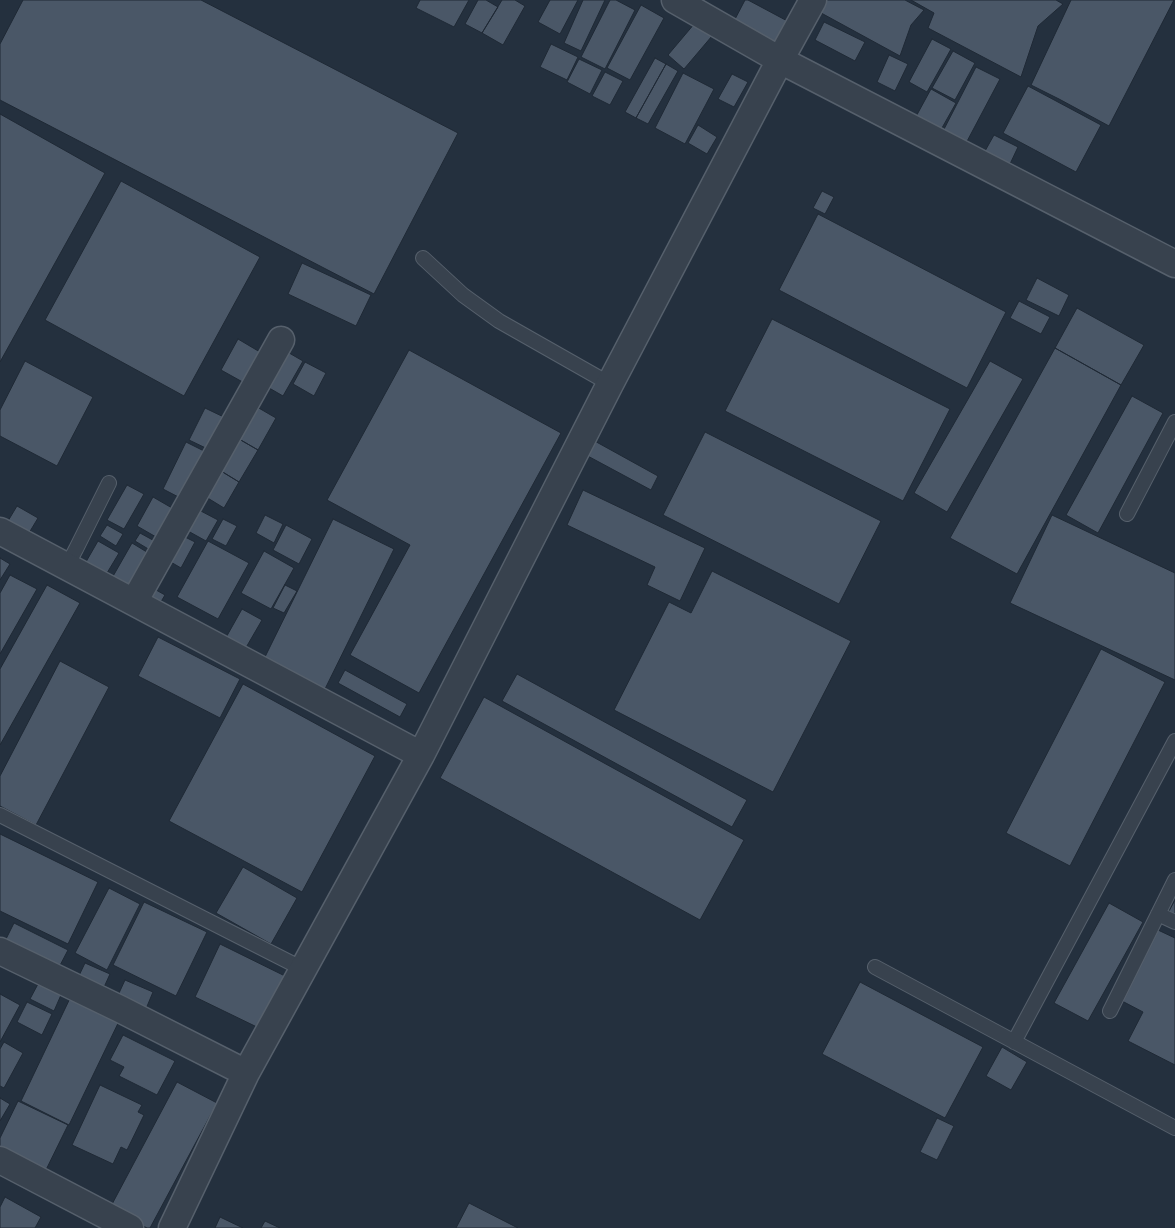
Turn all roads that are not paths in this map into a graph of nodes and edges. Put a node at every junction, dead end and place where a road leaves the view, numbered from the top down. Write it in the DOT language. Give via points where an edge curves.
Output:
graph roads {
  1 [pos="675,0"];
  2 [pos="813,0"];
  3 [pos="780,60"];
  4 [pos="423,258"];
  5 [pos="1175,264"];
  6 [pos="281,340"];
  7 [pos="610,384"];
  8 [pos="1175,422"];
  9 [pos="109,483"];
  10 [pos="1128,514"];
  11 [pos="0,531"];
  12 [pos="66,566"];
  13 [pos="134,602"];
  14 [pos="1175,741"];
  15 [pos="421,755"];
  16 [pos="0,815"];
  17 [pos="1175,880"];
  18 [pos="1158,914"];
  19 [pos="1175,922"];
  20 [pos="0,951"];
  21 [pos="875,967"];
  22 [pos="303,969"];
  23 [pos="1110,1010"];
  24 [pos="1014,1042"];
  25 [pos="246,1073"];
  26 [pos="1175,1128"];
  27 [pos="0,1160"];
  28 [pos="130,1228"];
  29 [pos="172,1228"];
  1 -- 3 [label="street"];
  2 -- 3 [label="street"];
  3 -- 5 [label="street"];
  3 -- 7 [label="street"];
  4 -- 7 [label="lane" via="499,321"];
  6 -- 13 [label="street"];
  7 -- 15 [label="street"];
  8 -- 10 [label="lane"];
  9 -- 12 [label="lane"];
  11 -- 12 [label="street"];
  12 -- 13 [label="street"];
  13 -- 15 [label="street"];
  14 -- 24 [label="lane"];
  15 -- 22 [label="street"];
  16 -- 22 [label="lane"];
  17 -- 18 [label="lane"];
  18 -- 19 [label="lane"];
  18 -- 23 [label="lane"];
  20 -- 25 [label="street"];
  21 -- 24 [label="lane"];
  22 -- 25 [label="street"];
  24 -- 26 [label="lane"];
  25 -- 29 [label="street"];
  27 -- 28 [label="street"];
}
